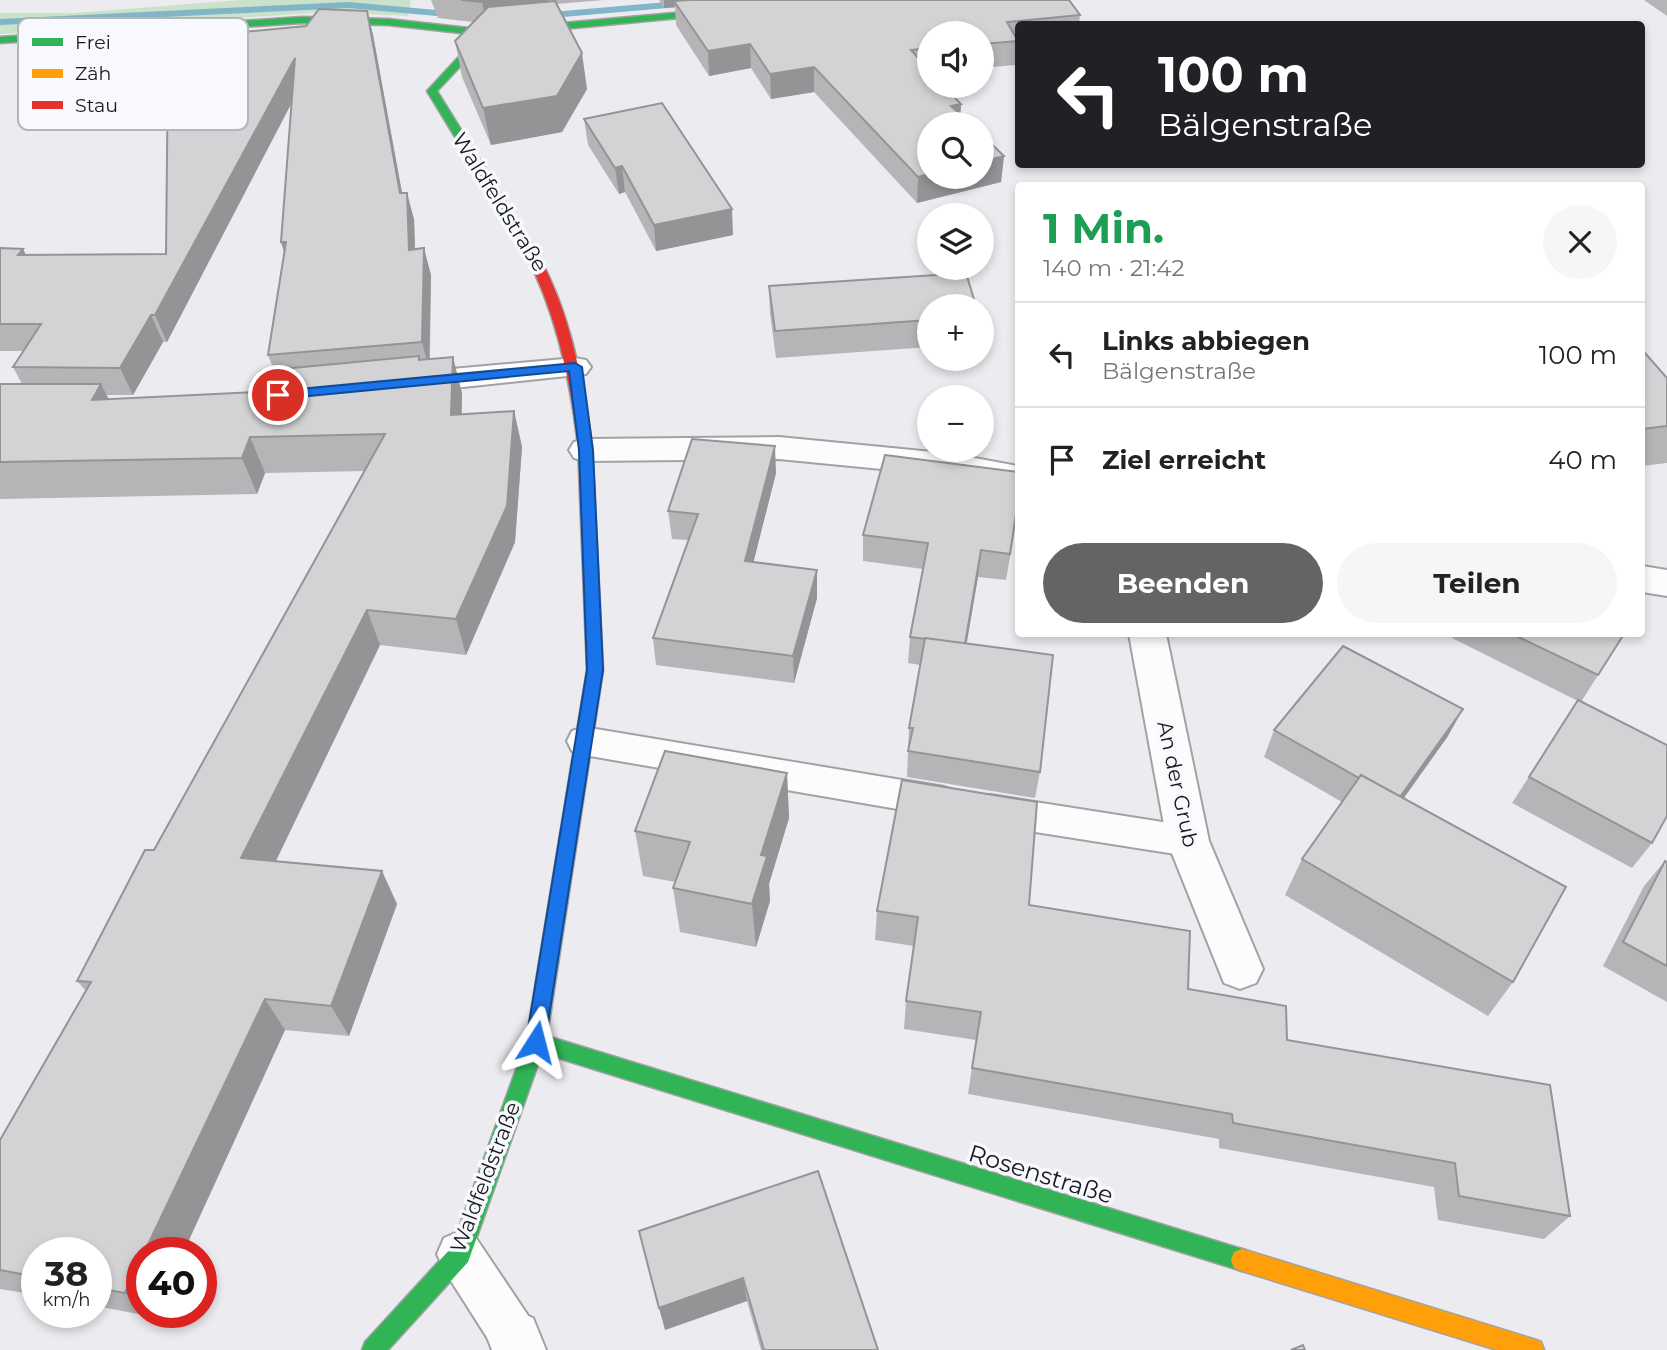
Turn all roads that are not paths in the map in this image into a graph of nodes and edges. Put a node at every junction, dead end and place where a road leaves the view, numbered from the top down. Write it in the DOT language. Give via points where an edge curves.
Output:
graph roads {
  1 [pos="747,9"];
  2 [pos="248,24"];
  3 [pos="486,33"];
  4 [pos="18,39"];
  5 [pos="0,40"];
  6 [pos="575,367"];
  7 [pos="372,386"];
  8 [pos="586,450"];
  9 [pos="1015,476"];
  10 [pos="1148,637"];
  11 [pos="584,741"];
  12 [pos="1188,841"];
  13 [pos="1240,969"];
  14 [pos="536,1042"];
  15 [pos="460,1254"];
  16 [pos="517,1344"];
  17 [pos="373,1350"];
  18 [pos="1533,1350"];
  1 -- 3 [label="street"];
  2 -- 3 [label="street" via="388,22"];
  3 -- 6 [label="street, Waldfeldstraße" via="432,91 547,278"];
  4 -- 5 [label="street"];
  6 -- 7 [label="street"];
  6 -- 8 [label="street, Waldfeldstraße"];
  8 -- 9 [label="street" via="779,448 953,465"];
  8 -- 11 [label="street, Waldfeldstraße" via="595,670"];
  10 -- 12 [label="street, An der Grub"];
  11 -- 12 [label="lane"];
  11 -- 14 [label="street, Waldfeldstraße"];
  12 -- 13 [label="street, An der Grub"];
  14 -- 15 [label="street, Waldfeldstraße"];
  14 -- 18 [label="street, Rosenstraße"];
  15 -- 16 [label="lane"];
  15 -- 17 [label="street, Waldfeldstraße"];
}
